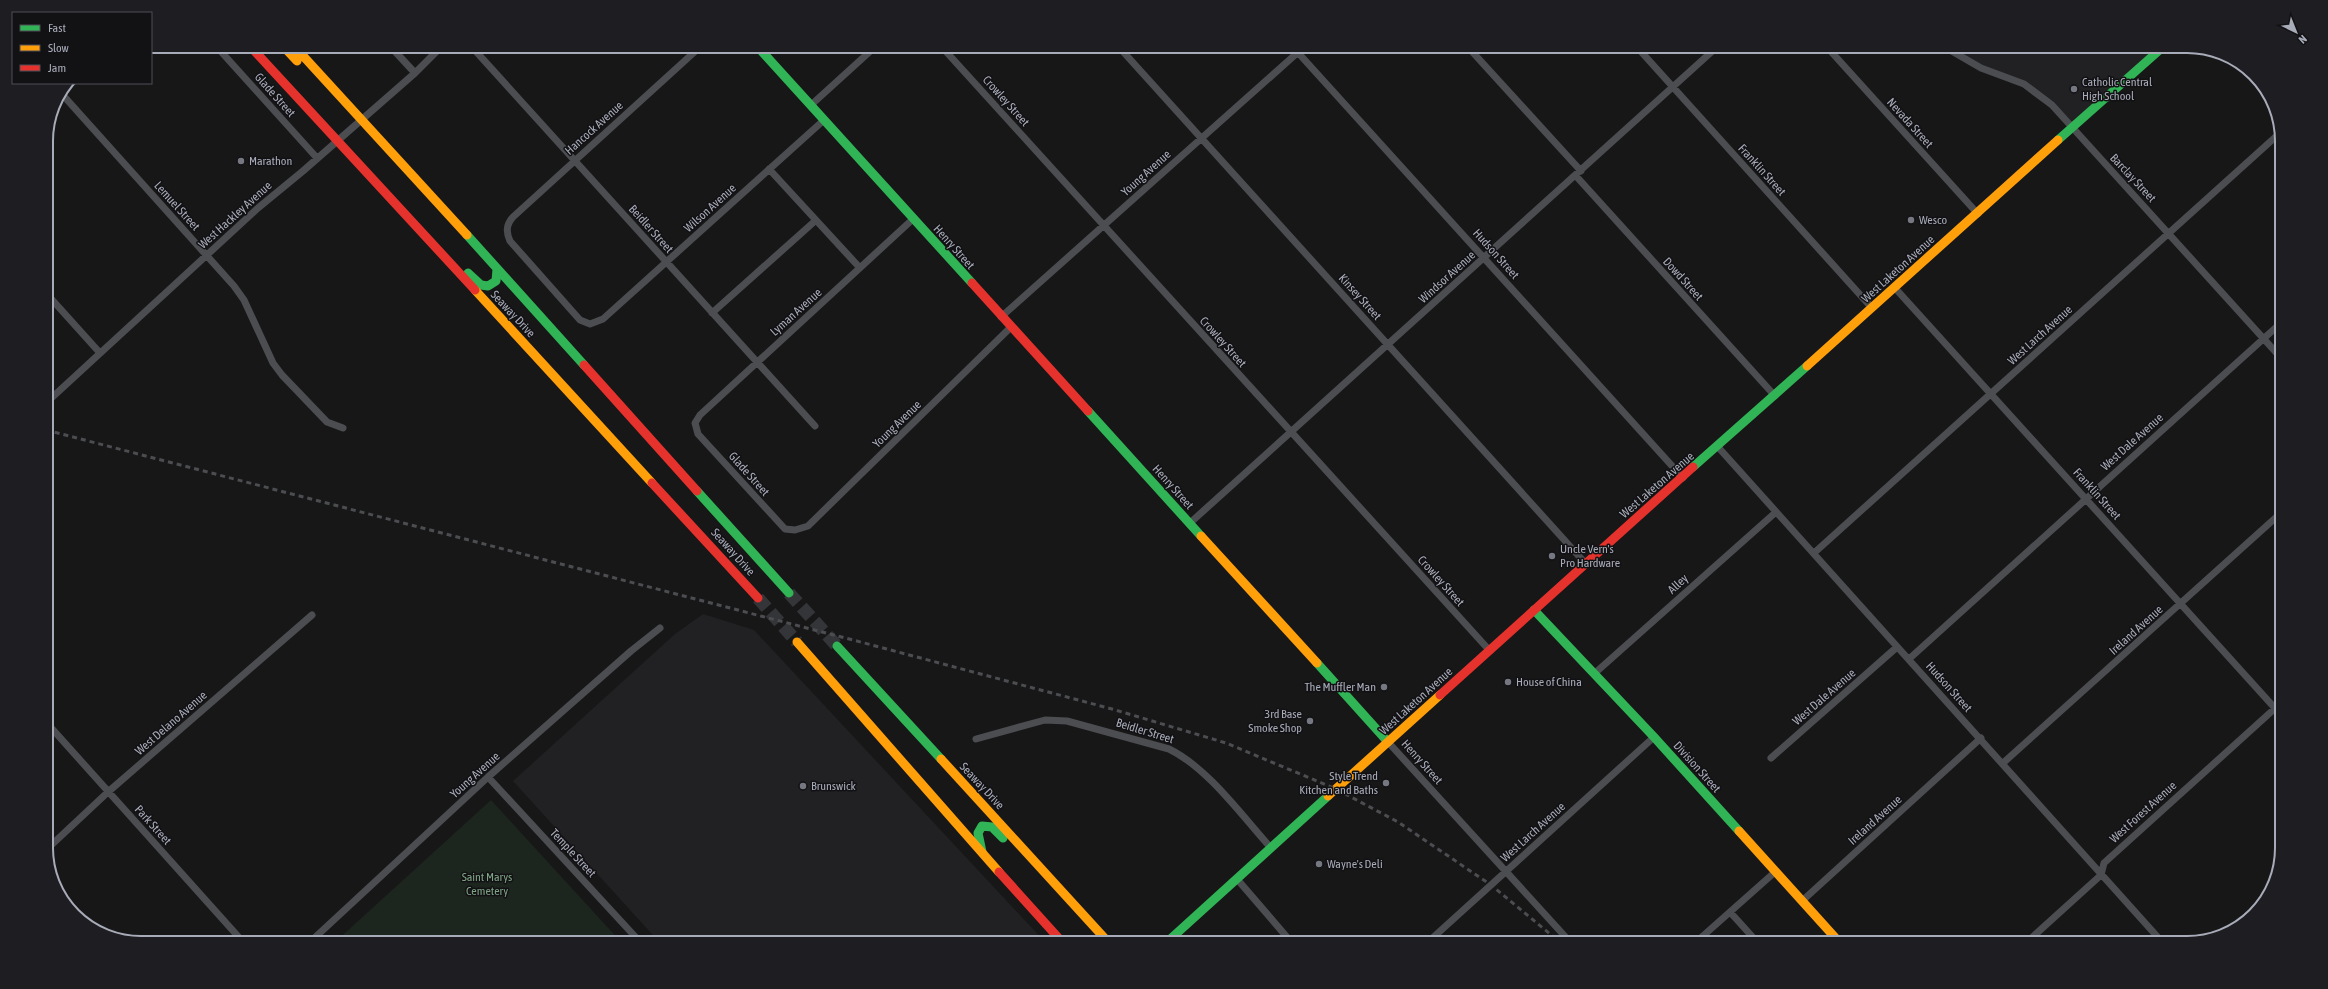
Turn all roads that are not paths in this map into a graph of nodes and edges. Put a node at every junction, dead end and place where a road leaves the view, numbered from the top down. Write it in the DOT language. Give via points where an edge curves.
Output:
graph roads {
  1 [pos="222,53"];
  2 [pos="256,53"];
  3 [pos="290,53"];
  4 [pos="300,53"];
  5 [pos="396,53"];
  6 [pos="435,53"];
  7 [pos="476,53"];
  8 [pos="694,53"];
  9 [pos="763,53"];
  10 [pos="868,53"];
  11 [pos="947,53"];
  12 [pos="1124,53"];
  13 [pos="1298,53"];
  14 [pos="1473,53"];
  15 [pos="1642,53"];
  16 [pos="1710,53"];
  17 [pos="1832,53"];
  18 [pos="1955,53"];
  19 [pos="2156,53"];
  20 [pos="415,74"];
  21 [pos="1672,87"];
  22 [pos="65,97"];
  23 [pos="346,102"];
  24 [pos="811,105"];
  25 [pos="363,119"];
  26 [pos="824,120"];
  27 [pos="2072,128"];
  28 [pos="2275,137"];
  29 [pos="1201,139"];
  30 [pos="337,140"];
  31 [pos="351,156"];
  32 [pos="317,158"];
  33 [pos="575,160"];
  34 [pos="769,169"];
  35 [pos="1578,174"];
  36 [pos="1978,214"];
  37 [pos="913,220"];
  38 [pos="815,221"];
  39 [pos="1103,226"];
  40 [pos="2169,233"];
  41 [pos="206,256"];
  42 [pos="1485,259"];
  43 [pos="666,262"];
  44 [pos="860,268"];
  45 [pos="497,269"];
  46 [pos="1895,288"];
  47 [pos="53,300"];
  48 [pos="1872,308"];
  49 [pos="712,313"];
  50 [pos="1001,317"];
  51 [pos="590,324"];
  52 [pos="1011,328"];
  53 [pos="2275,329"];
  54 [pos="2264,339"];
  55 [pos="1388,345"];
  56 [pos="2275,351"];
  57 [pos="100,353"];
  58 [pos="757,362"];
  59 [pos="1991,394"];
  60 [pos="1775,396"];
  61 [pos="53,397"];
  62 [pos="695,423"];
  63 [pos="815,426"];
  64 [pos="343,428"];
  65 [pos="1291,433"];
  66 [pos="1718,447"];
  67 [pos="1683,478"];
  68 [pos="2086,498"];
  69 [pos="1776,512"];
  70 [pos="2275,519"];
  71 [pos="1190,523"];
  72 [pos="795,530"];
  73 [pos="1814,553"];
  74 [pos="1586,564"];
  75 [pos="789,593"];
  76 [pos="758,598"];
  77 [pos="2182,605"];
  78 [pos="1534,610"];
  79 [pos="312,615"];
  80 [pos="660,628"];
  81 [pos="797,642"];
  82 [pos="837,646"];
  83 [pos="1897,647"];
  84 [pos="1490,651"];
  85 [pos="1909,659"];
  86 [pos="1595,673"];
  87 [pos="2275,708"];
  88 [pos="53,730"];
  89 [pos="1654,737"];
  90 [pos="1981,738"];
  91 [pos="976,739"];
  92 [pos="1388,742"];
  93 [pos="1772,758"];
  94 [pos="2003,763"];
  95 [pos="488,778"];
  96 [pos="108,792"];
  97 [pos="53,843"];
  98 [pos="1271,848"];
  99 [pos="984,857"];
  100 [pos="1506,872"];
  101 [pos="1775,872"];
  102 [pos="2101,875"];
  103 [pos="1237,879"];
  104 [pos="1802,901"];
  105 [pos="1730,912"];
  106 [pos="238,936"];
  107 [pos="317,936"];
  108 [pos="635,936"];
  109 [pos="1057,936"];
  110 [pos="1093,936"];
  111 [pos="1103,936"];
  112 [pos="1174,936"];
  113 [pos="1286,936"];
  114 [pos="1435,936"];
  115 [pos="1565,936"];
  116 [pos="1703,936"];
  117 [pos="1752,936"];
  118 [pos="1831,936"];
  119 [pos="2034,936"];
  120 [pos="2157,936"];
  1 -- 32 [label="street, Glade Street"];
  2 -- 30 [label="main road, Seaway Drive"];
  3 -- 23 [label="main road" via="322,88"];
  4 -- 23 [label="main road, Seaway Drive"];
  5 -- 20 [label="street"];
  6 -- 20 [label="street, West Hackley Avenue"];
  7 -- 33 [label="street, Beidler Street"];
  8 -- 33 [label="street, Hancock Avenue"];
  9 -- 24 [label="main road, Henry Street"];
  10 -- 24 [label="street"];
  11 -- 39 [label="street, Crowley Street"];
  12 -- 29 [label="street, Kinsey Street"];
  13 -- 29 [label="street, Young Avenue"];
  13 -- 42 [label="street, Hudson Street"];
  14 -- 35 [label="street, Dowd Street"];
  15 -- 21 [label="street, Franklin Street"];
  16 -- 21 [label="street, Windsor Avenue"];
  17 -- 36 [label="street, Nevada Street"];
  18 -- 27 [label="street, Barclay Street" via="1981,68 2024,84 2052,105"];
  19 -- 27 [label="main road, West Laketon Avenue"];
  20 -- 25 [label="street, West Hackley Avenue"];
  21 -- 35 [label="street, Windsor Avenue"];
  21 -- 48 [label="street, Franklin Street"];
  22 -- 41 [label="street, Lemuel Street"];
  23 -- 25 [label="main road, Seaway Drive"];
  24 -- 26 [label="main road, Henry Street"];
  25 -- 30 [label="street, West Hackley Avenue"];
  25 -- 45 [label="main road, Seaway Drive"];
  26 -- 34 [label="street, Wilson Avenue"];
  26 -- 37 [label="main road, Henry Street"];
  27 -- 36 [label="main road, West Laketon Avenue"];
  27 -- 40 [label="street, Barclay Street"];
  28 -- 40 [label="street, West Larch Avenue"];
  29 -- 39 [label="street, Young Avenue"];
  29 -- 55 [label="street, Kinsey Street"];
  30 -- 31 [label="main road, Seaway Drive"];
  30 -- 32 [label="street, West Hackley Avenue"];
  31 -- 45 [label="main road" via="365,162 475,281 481,285 491,285 496,281"];
  31 -- 76 [label="main road, Seaway Drive"];
  32 -- 41 [label="street, West Hackley Avenue"];
  33 -- 43 [label="street, Beidler Street"];
  33 -- 51 [label="street, Hancock Avenue" via="513,217 507,230 515,247 580,320"];
  34 -- 38 [label="street"];
  34 -- 43 [label="street, Wilson Avenue"];
  35 -- 42 [label="street, Windsor Avenue"];
  35 -- 60 [label="street, Dowd Street"];
  36 -- 46 [label="main road, West Laketon Avenue"];
  37 -- 44 [label="street, Lyman Avenue"];
  37 -- 50 [label="main road, Henry Street"];
  38 -- 44 [label="street"];
  38 -- 49 [label="street"];
  39 -- 50 [label="street, Young Avenue"];
  39 -- 65 [label="street, Crowley Street"];
  40 -- 54 [label="street, Barclay Street"];
  40 -- 59 [label="street, West Larch Avenue"];
  41 -- 57 [label="street, West Hackley Avenue"];
  41 -- 64 [label="street, Lemuel Street" via="244,300 273,363 282,375 327,422"];
  42 -- 55 [label="street, Windsor Avenue"];
  42 -- 67 [label="street, Hudson Street"];
  43 -- 49 [label="street, Beidler Street"];
  43 -- 51 [label="street, Wilson Avenue" via="603,319"];
  44 -- 58 [label="street, Lyman Avenue"];
  45 -- 75 [label="main road, Seaway Drive"];
  46 -- 48 [label="main road, West Laketon Avenue"];
  46 -- 59 [label="street, Franklin Street"];
  47 -- 57 [label="street"];
  48 -- 60 [label="main road, West Laketon Avenue"];
  49 -- 58 [label="street, Beidler Street"];
  50 -- 52 [label="main road, Henry Street"];
  52 -- 71 [label="main road, Henry Street"];
  52 -- 72 [label="street, Young Avenue" via="808,526"];
  53 -- 54 [label="street, West Dale Avenue"];
  54 -- 56 [label="street, Barclay Street"];
  54 -- 68 [label="street, West Dale Avenue"];
  55 -- 65 [label="street, Windsor Avenue"];
  55 -- 74 [label="street, Kinsey Street"];
  57 -- 61 [label="street, West Hackley Avenue"];
  58 -- 62 [label="street, Lyman Avenue" via="700,415"];
  58 -- 63 [label="street, Beidler Street"];
  59 -- 68 [label="street, Franklin Street"];
  59 -- 73 [label="street, West Larch Avenue"];
  60 -- 66 [label="main road, West Laketon Avenue"];
  62 -- 72 [label="street, Glade Street" via="698,434 784,529"];
  65 -- 71 [label="street, Windsor Avenue"];
  65 -- 84 [label="street, Crowley Street"];
  66 -- 67 [label="main road, West Laketon Avenue"];
  66 -- 69 [label="street, Hudson Street"];
  67 -- 74 [label="main road, West Laketon Avenue"];
  68 -- 77 [label="street, Franklin Street"];
  68 -- 85 [label="street, West Dale Avenue"];
  69 -- 73 [label="street, Hudson Street"];
  69 -- 86 [label="street, Alley"];
  70 -- 77 [label="street, Ireland Avenue"];
  71 -- 92 [label="main road, Henry Street"];
  73 -- 83 [label="street, Hudson Street"];
  74 -- 78 [label="main road, West Laketon Avenue"];
  77 -- 87 [label="street, Franklin Street"];
  77 -- 94 [label="street, Ireland Avenue"];
  78 -- 84 [label="main road, West Laketon Avenue"];
  78 -- 86 [label="main road, Division Street"];
  79 -- 96 [label="street, West Delano Avenue"];
  80 -- 95 [label="street, Young Avenue"];
  81 -- 99 [label="main road" via="916,775"];
  82 -- 111 [label="main road, Seaway Drive"];
  83 -- 85 [label="street, Hudson Street"];
  83 -- 93 [label="street, West Dale Avenue"];
  84 -- 92 [label="main road, West Laketon Avenue"];
  85 -- 90 [label="street, Hudson Street"];
  86 -- 89 [label="main road, Division Street"];
  87 -- 102 [label="street, West Forest Avenue" via="2104,863"];
  88 -- 96 [label="street, Park Street"];
  89 -- 100 [label="street, West Larch Avenue"];
  89 -- 101 [label="main road, Division Street"];
  90 -- 94 [label="street, Hudson Street"];
  90 -- 104 [label="street, Ireland Avenue"];
  91 -- 98 [label="street, Beidler Street" via="1045,720 1060,721 1169,749 1180,754 1204,774"];
  92 -- 98 [label="main road, West Laketon Avenue"];
  92 -- 100 [label="street, Henry Street"];
  94 -- 102 [label="street, Hudson Street"];
  95 -- 107 [label="street, Young Avenue"];
  95 -- 108 [label="street, Temple Street"];
  96 -- 97 [label="street, West Delano Avenue"];
  96 -- 106 [label="street, Park Street"];
  98 -- 103 [label="main road, West Laketon Avenue"];
  99 -- 109 [label="main road"];
  99 -- 110 [label="main road" via="979,846 978,833 982,826 986,825 1008,844"];
  100 -- 114 [label="street, West Larch Avenue"];
  100 -- 115 [label="street, Henry Street"];
  101 -- 104 [label="main road, Division Street"];
  101 -- 105 [label="street"];
  102 -- 119 [label="street, West Forest Avenue"];
  102 -- 120 [label="street, Hudson Street"];
  103 -- 112 [label="main road, West Laketon Avenue"];
  103 -- 113 [label="street"];
  104 -- 118 [label="main road, Division Street"];
  105 -- 116 [label="street"];
  105 -- 117 [label="street"];
}
